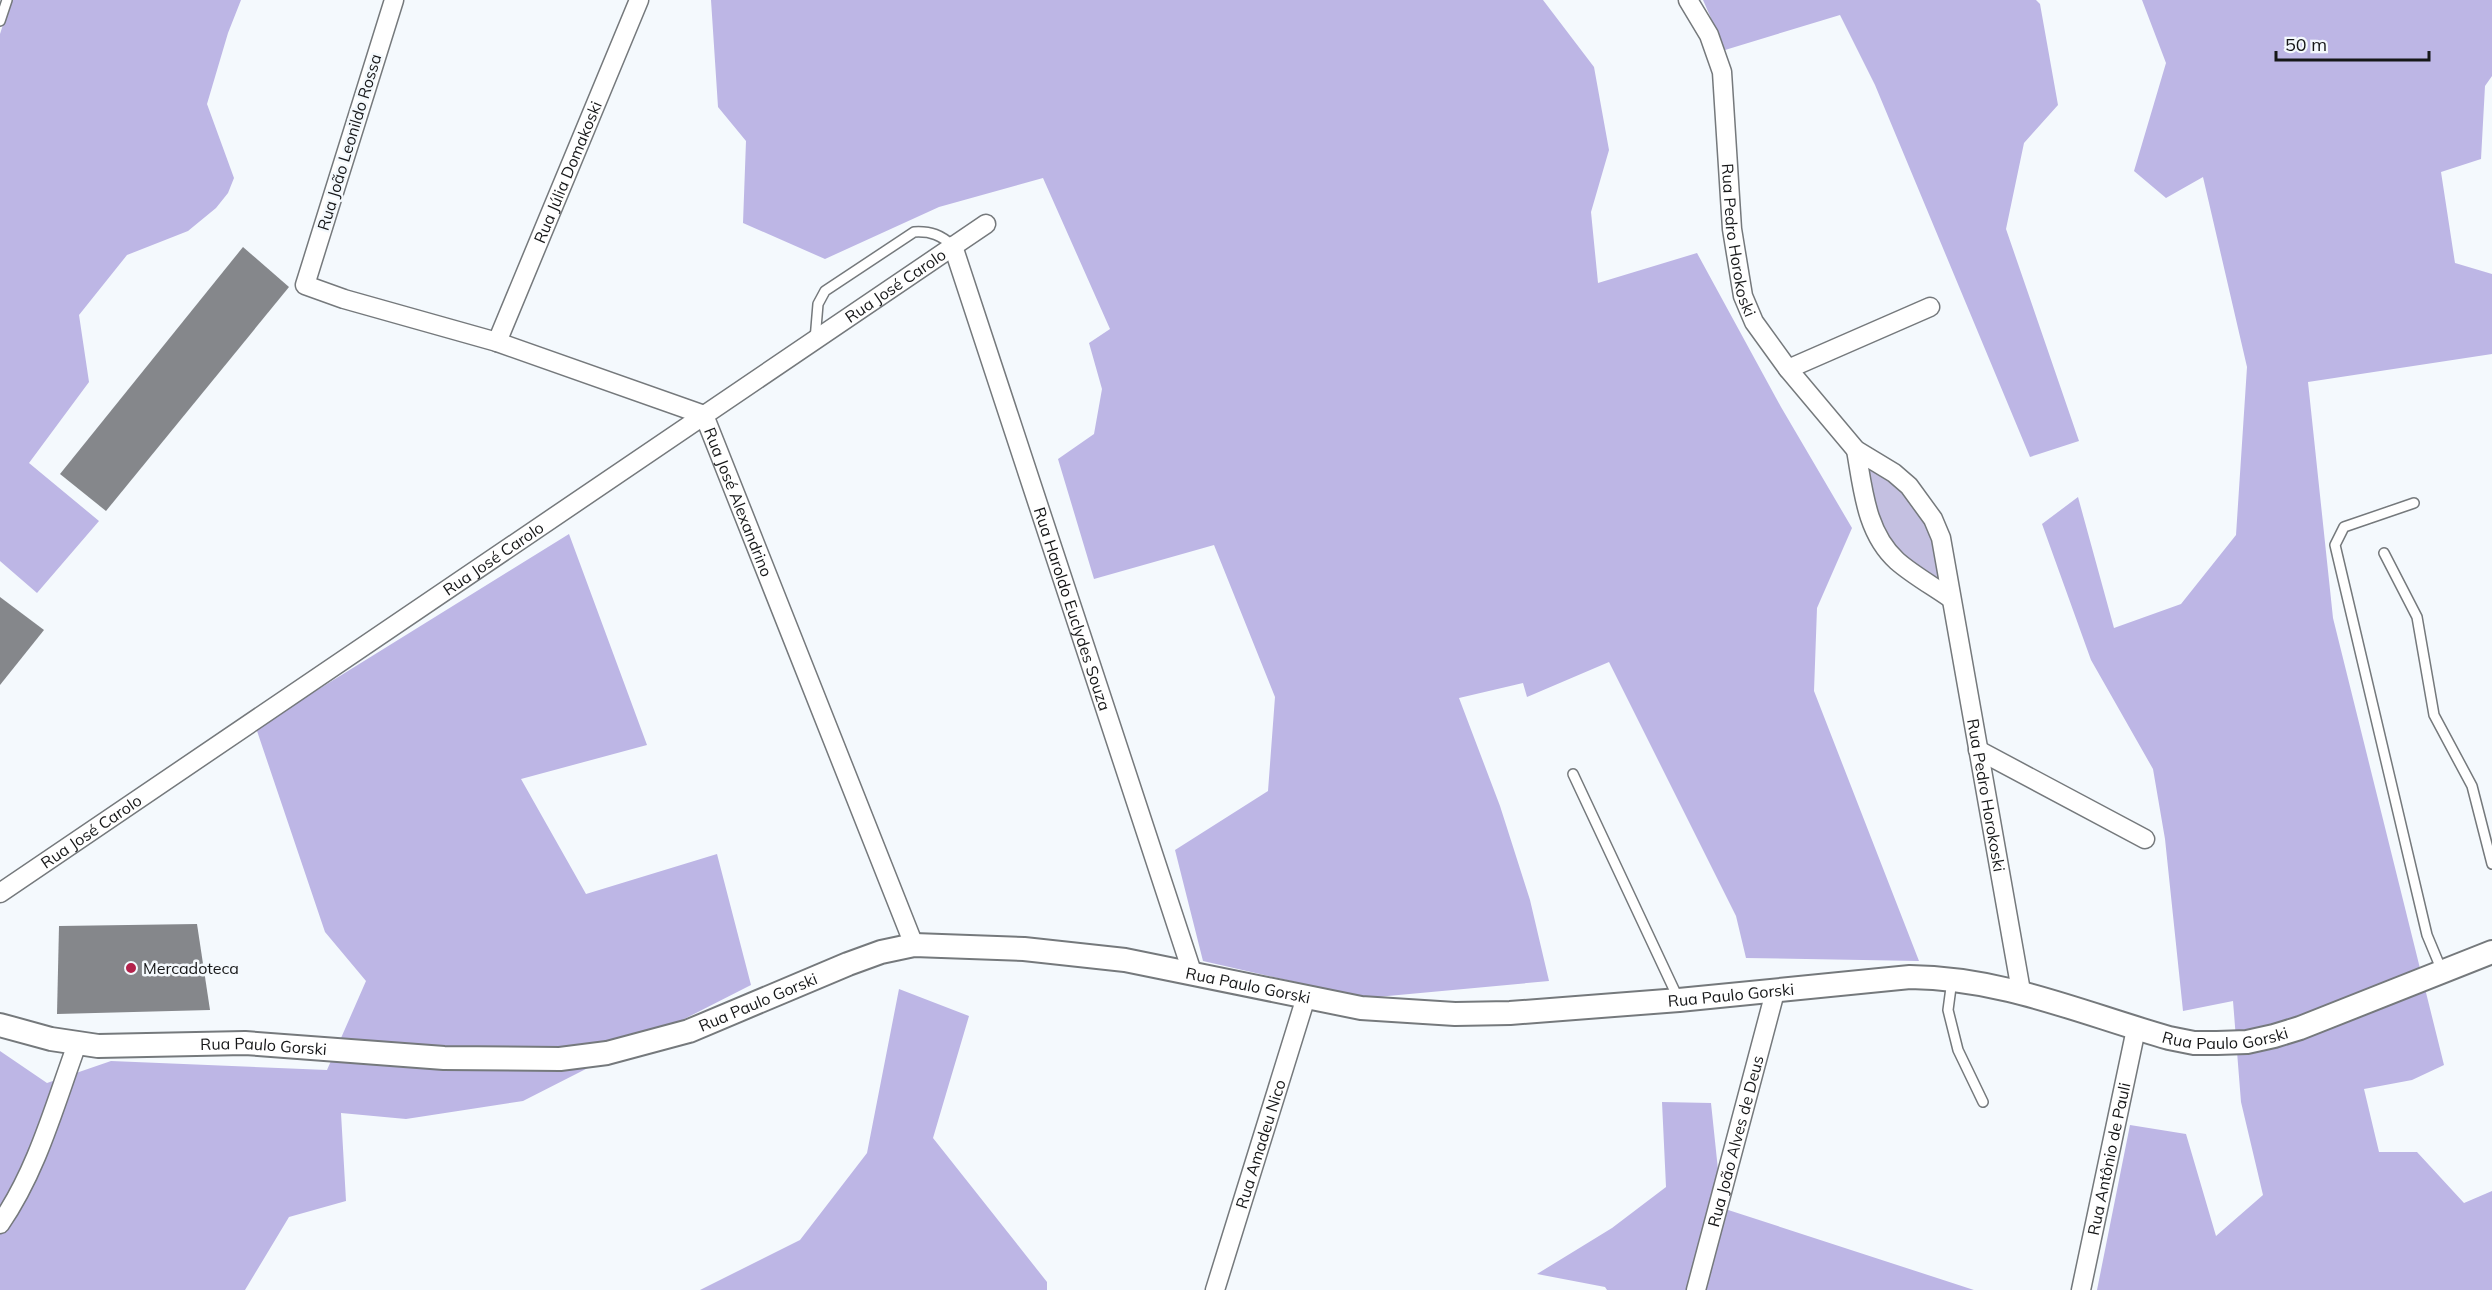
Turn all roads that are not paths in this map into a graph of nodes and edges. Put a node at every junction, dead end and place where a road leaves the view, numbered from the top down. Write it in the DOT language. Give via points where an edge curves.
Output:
graph roads {
  1 [pos="7,0"];
  2 [pos="394,0"];
  3 [pos="639,0"];
  4 [pos="1688,0"];
  5 [pos="0,21"];
  6 [pos="986,224"];
  7 [pos="953,246"];
  8 [pos="305,285"];
  9 [pos="1930,306"];
  10 [pos="815,340"];
  11 [pos="497,342"];
  12 [pos="1788,369"];
  13 [pos="704,415"];
  14 [pos="1856,450"];
  15 [pos="2414,503"];
  16 [pos="2384,553"];
  17 [pos="1950,598"];
  18 [pos="1978,750"];
  19 [pos="1573,774"];
  20 [pos="2145,839"];
  21 [pos="2492,864"];
  22 [pos="0,892"];
  23 [pos="914,945"];
  24 [pos="2492,952"];
  25 [pos="2442,971"];
  26 [pos="1192,972"];
  27 [pos="1952,979"];
  28 [pos="2021,991"];
  29 [pos="1775,992"];
  30 [pos="1306,997"];
  31 [pos="1679,1000"];
  32 [pos="0,1025"];
  33 [pos="2136,1029"];
  34 [pos="76,1044"];
  35 [pos="1983,1102"];
  36 [pos="0,1224"];
  37 [pos="1215,1290"];
  38 [pos="1696,1290"];
  39 [pos="2081,1290"];
  1 -- 5 [label="lane"];
  2 -- 8 [label="street, Rua João Leonildo Rossa"];
  3 -- 11 [label="street, Rua Júlia Domakoski"];
  4 -- 12 [label="street, Rua Pedro Horokoski" via="1709,35 1722,72 1732,229 1743,296 1754,322"];
  6 -- 7 [label="street, Rua José Carolo"];
  7 -- 10 [label="street, Rua José Carolo"];
  7 -- 10 [label="lane" via="942,236 914,232 825,291 818,303"];
  7 -- 26 [label="street, Rua Haroldo Euclydes Souza"];
  8 -- 11 [label="street, Rua José Alexandrino"];
  9 -- 12 [label="street"];
  10 -- 13 [label="street, Rua José Carolo"];
  11 -- 13 [label="street, Rua José Alexandrino"];
  12 -- 14 [label="street, Rua Pedro Horokoski"];
  13 -- 22 [label="street, Rua José Carolo"];
  13 -- 23 [label="street, Rua José Alexandrino"];
  14 -- 17 [label="street, Rua Pedro Horokoski" via="1866,506 1884,545 1896,560"];
  14 -- 17 [label="street, Rua Pedro Horokoski" via="1894,473 1922,501 1941,538"];
  15 -- 25 [label="lane" via="2344,527 2335,545 2427,935"];
  16 -- 21 [label="lane" via="2416,617 2434,715 2472,786"];
  17 -- 18 [label="street, Rua Pedro Horokoski"];
  18 -- 20 [label="street"];
  18 -- 28 [label="street, Rua Pedro Horokoski"];
  19 -- 31 [label="lane"];
  23 -- 26 [label="street, Rua Paulo Gorski" via="1024,949"];
  23 -- 34 [label="street, Rua Paulo Gorski" via="848,964 689,1031 607,1053 560,1059 444,1058 245,1043 124,1047"];
  24 -- 25 [label="street, Rua Paulo Gorski"];
  25 -- 33 [label="street, Rua Paulo Gorski" via="2300,1028 2247,1042 2194,1043"];
  26 -- 30 [label="street, Rua Paulo Gorski"];
  27 -- 28 [label="street, Rua Paulo Gorski"];
  27 -- 29 [label="street, Rua Paulo Gorski" via="1910,977"];
  27 -- 35 [label="lane" via="1948,1010 1958,1050"];
  28 -- 33 [label="street, Rua Paulo Gorski"];
  29 -- 31 [label="street, Rua Paulo Gorski"];
  29 -- 38 [label="street, Rua João Alves de Deus"];
  30 -- 31 [label="street, Rua Paulo Gorski" via="1361,1008 1455,1014"];
  30 -- 37 [label="street, Rua Amadeu Nico"];
  32 -- 34 [label="street, Rua Paulo Gorski"];
  33 -- 39 [label="street, Rua Antônio de Pauli"];
  34 -- 36 [label="street" via="27,1176"];
}
